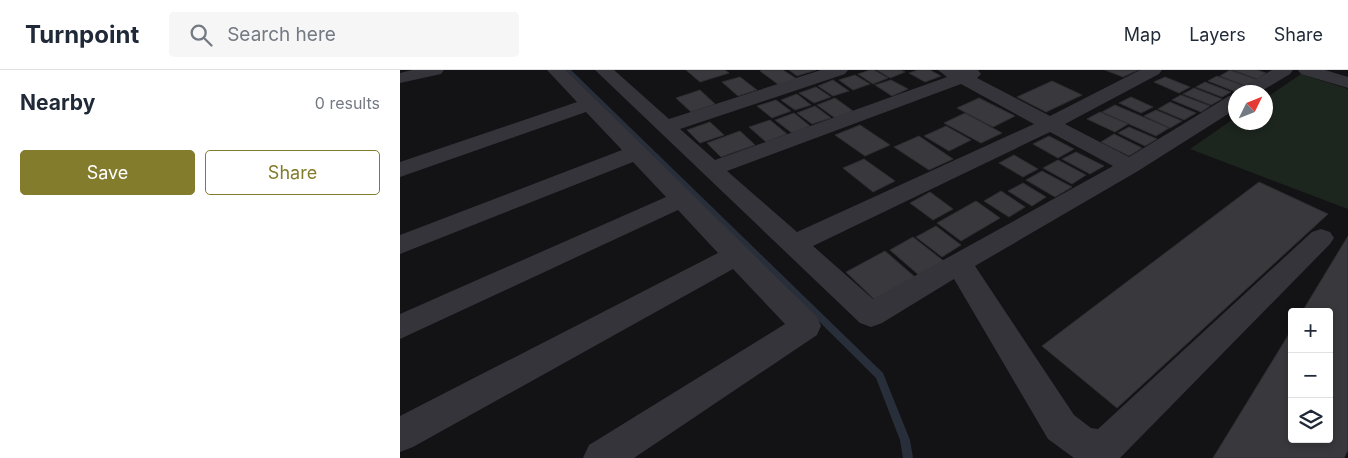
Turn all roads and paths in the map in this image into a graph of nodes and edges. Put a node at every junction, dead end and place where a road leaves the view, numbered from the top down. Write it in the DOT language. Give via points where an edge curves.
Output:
graph roads {
  1 [pos="435,70"];
  2 [pos="556,70"];
  3 [pos="604,70"];
  4 [pos="840,70"];
  5 [pos="982,70"];
  6 [pos="1153,70"];
  7 [pos="1284,70"];
  8 [pos="1307,70"];
  9 [pos="955,74"];
  10 [pos="400,78"];
  11 [pos="1348,83"];
  12 [pos="1259,85"];
  13 [pos="588,105"];
  14 [pos="1228,105"];
  15 [pos="1048,125"];
  16 [pos="665,128"];
  17 [pos="634,153"];
  18 [pos="1130,166"];
  19 [pos="400,170"];
  20 [pos="711,170"];
  21 [pos="682,199"];
  22 [pos="1321,238"];
  23 [pos="796,243"];
  24 [pos="400,245"];
  25 [pos="735,256"];
  26 [pos="959,263"];
  27 [pos="400,327"];
  28 [pos="400,435"];
  29 [pos="606,457"];
  1 -- 10 [label="street"];
  2 -- 13 [label="street"];
  3 -- 16 [label="street"];
  4 -- 16 [label="street"];
  5 -- 9 [label="street"];
  6 -- 15 [label="street"];
  7 -- 12 [label="street"];
  8 -- 11 [label="street"];
  9 -- 15 [label="street"];
  9 -- 20 [label="street"];
  13 -- 17 [label="street"];
  13 -- 19 [label="street"];
  14 -- 18 [label="street"];
  15 -- 18 [label="street"];
  15 -- 23 [label="street"];
  16 -- 20 [label="street"];
  17 -- 21 [label="street"];
  17 -- 24 [label="street"];
  18 -- 26 [label="street"];
  20 -- 23 [label="street"];
  21 -- 25 [label="street"];
  21 -- 27 [label="street"];
  22 -- 26 [label="street" via="1104,448 1083,444 1061,427"];
  23 -- 26 [label="street" via="871,315"];
  25 -- 28 [label="street"];
  25 -- 29 [label="street" via="806,326"];
}
